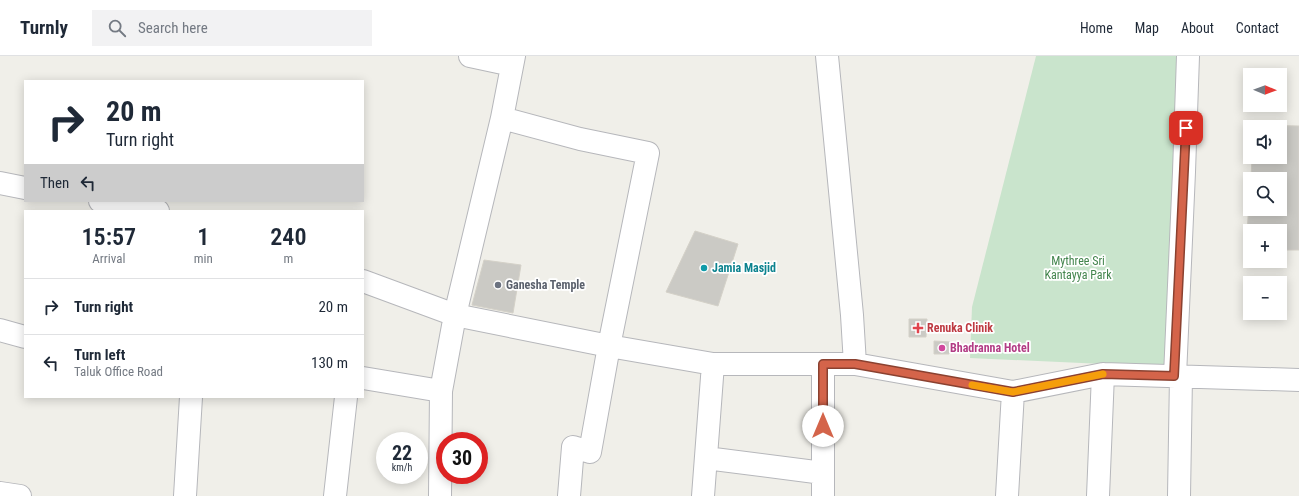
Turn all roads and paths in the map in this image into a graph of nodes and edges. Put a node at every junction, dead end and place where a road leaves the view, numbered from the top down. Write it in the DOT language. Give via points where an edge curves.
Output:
graph roads {
  1 [pos="470,56"];
  2 [pos="827,56"];
  3 [pos="1188,56"];
  4 [pos="513,61"];
  5 [pos="502,118"];
  6 [pos="0,184"];
  7 [pos="24,188"];
  8 [pos="106,202"];
  9 [pos="152,210"];
  10 [pos="364,281"];
  11 [pos="455,315"];
  12 [pos="0,330"];
  13 [pos="24,337"];
  14 [pos="609,346"];
  15 [pos="713,364"];
  16 [pos="823,364"];
  17 [pos="855,364"];
  18 [pos="1103,374"];
  19 [pos="1178,376"];
  20 [pos="364,378"];
  21 [pos="1299,380"];
  22 [pos="441,391"];
  23 [pos="1013,392"];
  24 [pos="190,398"];
  25 [pos="346,398"];
  26 [pos="706,458"];
  27 [pos="824,473"];
  28 [pos="0,493"];
  29 [pos="20,496"];
  30 [pos="185,496"];
  31 [pos="335,496"];
  32 [pos="440,496"];
  33 [pos="569,496"];
  34 [pos="703,496"];
  35 [pos="824,496"];
  36 [pos="1007,496"];
  37 [pos="1098,496"];
  38 [pos="1179,496"];
  1 -- 4 [label="street"];
  2 -- 17 [label="street" via="852,307"];
  3 -- 19 [label="street"];
  4 -- 5 [label="street"];
  5 -- 11 [label="street"];
  5 -- 14 [label="street" via="580,139 648,153"];
  6 -- 7 [label="street"];
  8 -- 9 [label="street"];
  10 -- 11 [label="street"];
  11 -- 14 [label="street"];
  11 -- 22 [label="street"];
  12 -- 13 [label="street"];
  14 -- 15 [label="street"];
  14 -- 33 [label="street" via="590,452 573,447"];
  15 -- 16 [label="street"];
  15 -- 26 [label="street"];
  16 -- 17 [label="street"];
  16 -- 27 [label="street"];
  17 -- 23 [label="street"];
  18 -- 19 [label="street"];
  18 -- 23 [label="street"];
  18 -- 37 [label="street"];
  19 -- 21 [label="street"];
  19 -- 38 [label="street"];
  20 -- 22 [label="street"];
  22 -- 32 [label="street"];
  23 -- 36 [label="street"];
  24 -- 30 [label="street"];
  25 -- 31 [label="street"];
  26 -- 27 [label="street"];
  26 -- 34 [label="street"];
  27 -- 35 [label="street"];
  28 -- 29 [label="street"];
}
